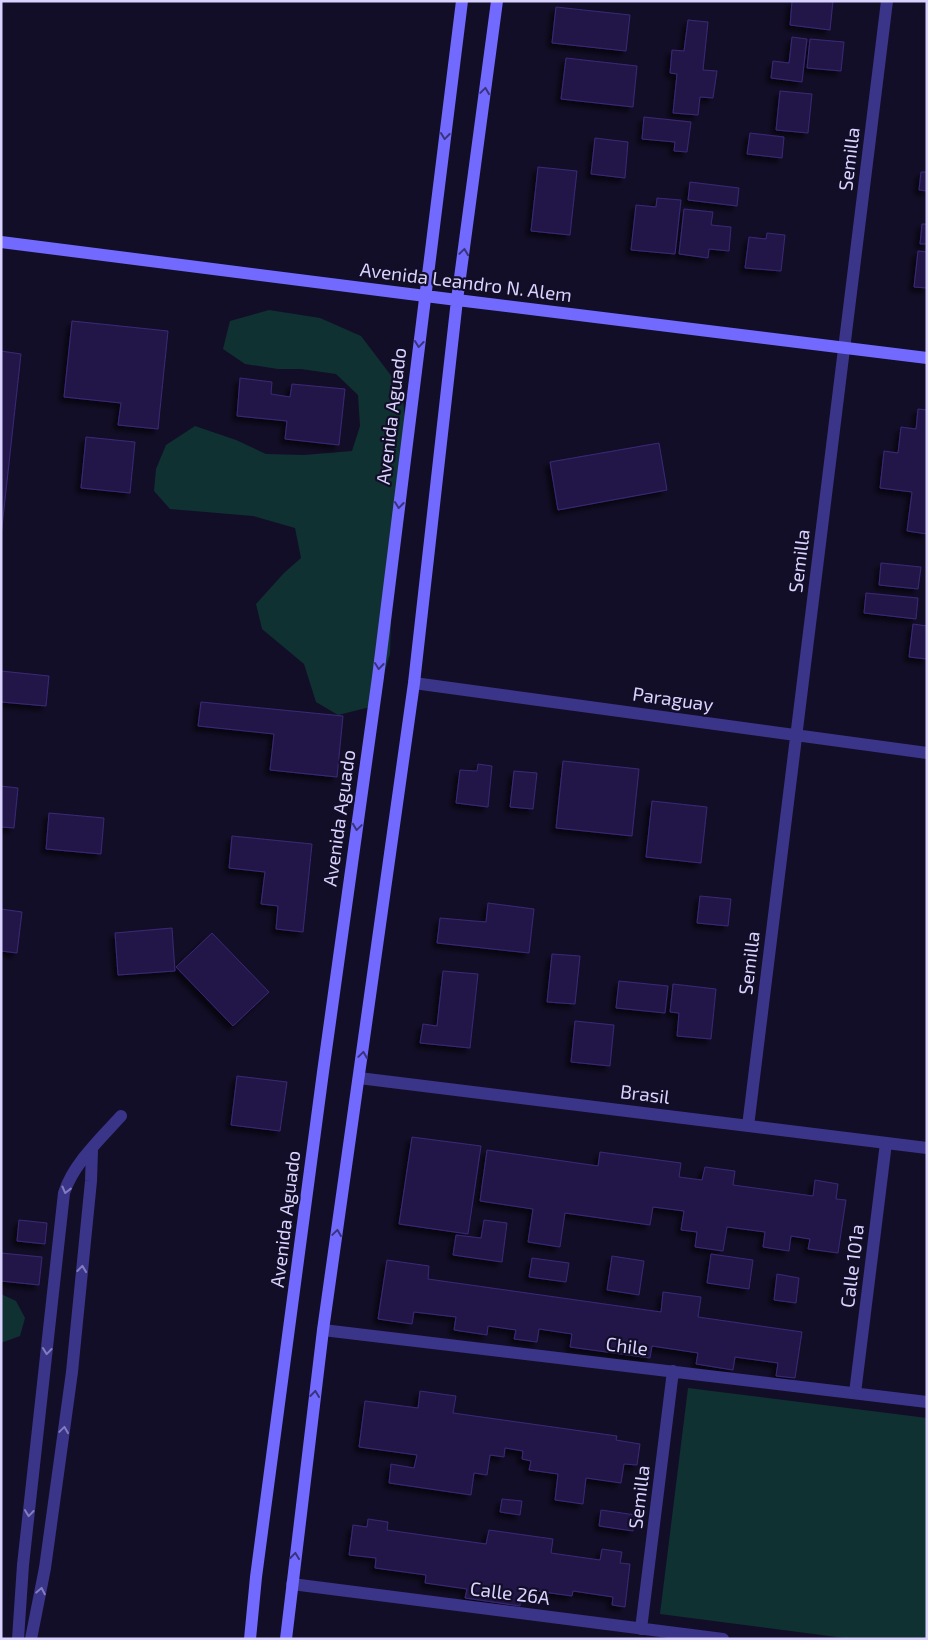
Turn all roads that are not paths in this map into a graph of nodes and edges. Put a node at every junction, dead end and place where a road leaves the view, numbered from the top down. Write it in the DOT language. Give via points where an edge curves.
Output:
graph roads {
  1 [pos="462,1"];
  2 [pos="497,1"];
  3 [pos="887,1"];
  4 [pos="1,242"];
  5 [pos="426,295"];
  6 [pos="457,300"];
  7 [pos="845,347"];
  8 [pos="927,358"];
  9 [pos="414,683"];
  10 [pos="796,734"];
  11 [pos="927,753"];
  12 [pos="359,1078"];
  13 [pos="121,1116"];
  14 [pos="748,1126"];
  15 [pos="886,1143"];
  16 [pos="927,1148"];
  17 [pos="92,1150"];
  18 [pos="323,1330"];
  19 [pos="673,1370"];
  20 [pos="855,1393"];
  21 [pos="927,1402"];
  22 [pos="292,1584"];
  23 [pos="641,1629"];
  24 [pos="18,1639"];
  25 [pos="31,1639"];
  26 [pos="250,1639"];
  27 [pos="286,1639"];
  28 [pos="723,1639"];
  1 -- 5 [label="main road, Avenida Aguado, one-way"];
  6 -- 2 [label="main road, one-way"];
  3 -- 7 [label="street, Semilla"];
  4 -- 5 [label="main road, Avenida Leandro N. Alem"];
  5 -- 6 [label="main road, Avenida Leandro N. Alem"];
  5 -- 26 [label="main road, Avenida Aguado, one-way"];
  6 -- 7 [label="main road, Avenida Leandro N. Alem"];
  6 -- 9 [label="main road"];
  7 -- 8 [label="main road, Avenida Leandro N. Alem"];
  7 -- 10 [label="street, Semilla"];
  9 -- 10 [label="street, Paraguay"];
  12 -- 9 [label="main road, one-way"];
  10 -- 11 [label="street, Paraguay"];
  10 -- 14 [label="street, Semilla"];
  12 -- 14 [label="street, Brasil"];
  18 -- 12 [label="main road, one-way"];
  13 -- 17 [label="street"];
  14 -- 15 [label="street, Brasil"];
  15 -- 16 [label="street, Brasil"];
  15 -- 20 [label="street, Calle 101a"];
  17 -- 24 [label="street, one-way" via="74,1172 64,1193 23,1564"];
  25 -- 17 [label="street, one-way" via="45,1568 72,1372"];
  18 -- 19 [label="street, Chile"];
  22 -- 18 [label="main road, one-way"];
  19 -- 20 [label="street, Chile"];
  19 -- 23 [label="street, Semilla"];
  20 -- 21 [label="street, Chile"];
  22 -- 23 [label="street, Calle 26A"];
  22 -- 27 [label="main road"];
  23 -- 28 [label="street, Calle 26A"];
}
